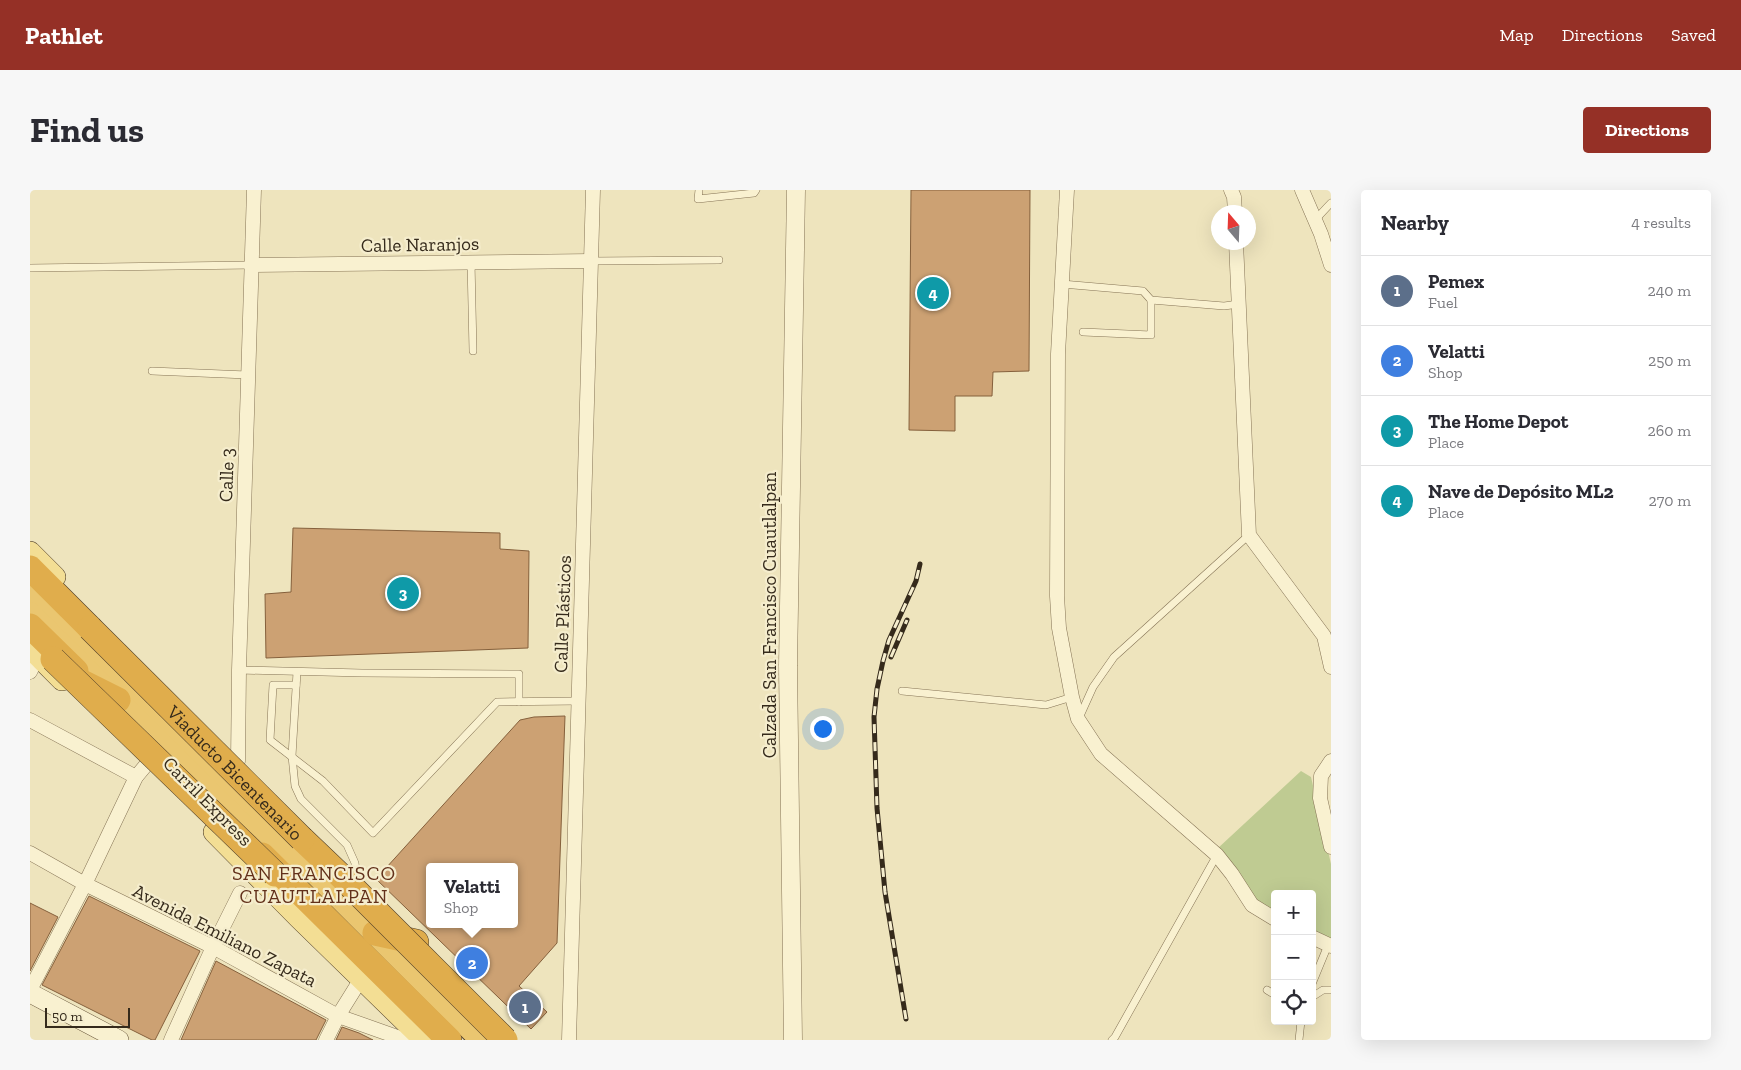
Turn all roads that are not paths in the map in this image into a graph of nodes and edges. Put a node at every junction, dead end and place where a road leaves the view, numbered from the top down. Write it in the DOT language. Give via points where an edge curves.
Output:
graph roads {
  1 [pos="254,190"];
  2 [pos="593,190"];
  3 [pos="699,190"];
  4 [pos="756,190"];
  5 [pos="796,190"];
  6 [pos="1067,190"];
  7 [pos="1231,190"];
  8 [pos="1302,190"];
  9 [pos="1331,203"];
  10 [pos="1235,205"];
  11 [pos="1315,220"];
  12 [pos="1236,250"];
  13 [pos="719,260"];
  14 [pos="591,261"];
  15 [pos="471,262"];
  16 [pos="251,265"];
  17 [pos="1331,265"];
  18 [pos="30,268"];
  19 [pos="1062,284"];
  20 [pos="1150,300"];
  21 [pos="1239,304"];
  22 [pos="1083,332"];
  23 [pos="472,351"];
  24 [pos="152,371"];
  25 [pos="248,375"];
  26 [pos="1249,535"];
  27 [pos="30,552"];
  28 [pos="30,568"];
  29 [pos="30,588"];
  30 [pos="30,613"];
  31 [pos="30,626"];
  32 [pos="34,655"];
  33 [pos="1331,667"];
  34 [pos="239,670"];
  35 [pos="297,672"];
  36 [pos="162,682"];
  37 [pos="296,685"];
  38 [pos="902,691"];
  39 [pos="1072,697"];
  40 [pos="118,700"];
  41 [pos="578,701"];
  42 [pos="519,702"];
  43 [pos="1078,719"];
  44 [pos="30,720"];
  45 [pos="172,730"];
  46 [pos="292,756"];
  47 [pos="238,761"];
  48 [pos="1331,761"];
  49 [pos="141,771"];
  50 [pos="1331,847"];
  51 [pos="30,853"];
  52 [pos="1217,854"];
  53 [pos="85,884"];
  54 [pos="358,884"];
  55 [pos="240,893"];
  56 [pos="1271,917"];
  57 [pos="375,933"];
  58 [pos="1316,939"];
  59 [pos="416,942"];
  60 [pos="1330,945"];
  61 [pos="213,947"];
  62 [pos="361,979"];
  63 [pos="1314,980"];
  64 [pos="1267,990"];
  65 [pos="1331,990"];
  66 [pos="30,992"];
  67 [pos="1271,992"];
  68 [pos="1316,994"];
  69 [pos="338,1016"];
  70 [pos="1300,1025"];
  71 [pos="119,1040"];
  72 [pos="170,1040"];
  73 [pos="326,1040"];
  74 [pos="406,1040"];
  75 [pos="424,1040"];
  76 [pos="443,1040"];
  77 [pos="449,1040"];
  78 [pos="458,1040"];
  79 [pos="481,1040"];
  80 [pos="505,1040"];
  81 [pos="515,1040"];
  82 [pos="569,1040"];
  83 [pos="793,1040"];
  84 [pos="1112,1040"];
  85 [pos="1298,1040"];
  1 -- 16 [label="street, Calle 3"];
  2 -- 14 [label="street, Calle Plásticos"];
  3 -- 4 [label="lane" via="698,199 754,193"];
  5 -- 83 [label="street, Calzada San Francisco Cuautlalpan" via="788,666"];
  6 -- 19 [label="street"];
  7 -- 10 [label="street"];
  8 -- 11 [label="street"];
  9 -- 11 [label="lane"];
  11 -- 17 [label="street"];
  12 -- 21 [label="street"];
  13 -- 14 [label="lane"];
  14 -- 15 [label="street, Calle Naranjos"];
  14 -- 41 [label="street, Calle Plásticos"];
  15 -- 16 [label="street, Calle Naranjos"];
  15 -- 23 [label="lane"];
  16 -- 18 [label="lane"];
  16 -- 25 [label="street, Calle 3"];
  19 -- 20 [label="lane" via="1143,291"];
  19 -- 39 [label="street" via="1058,354 1057,596 1059,628"];
  20 -- 21 [label="lane" via="1224,306"];
  20 -- 22 [label="lane" via="1150,336"];
  21 -- 26 [label="street"];
  24 -- 25 [label="lane"];
  25 -- 34 [label="street, Calle 3"];
  26 -- 33 [label="street" via="1324,636"];
  26 -- 43 [label="lane" via="1114,657 1093,687"];
  27 -- 36 [label="main road"];
  28 -- 80 [label="highway, Viaducto Bicentenario, bridge"];
  29 -- 45 [label="highway"];
  30 -- 40 [label="highway"];
  31 -- 77 [label="highway, Carril Express"];
  32 -- 40 [label="highway"];
  32 -- 49 [label="main road"];
  32 -- 76 [label="highway, bridge"];
  34 -- 35 [label="lane"];
  34 -- 47 [label="street, Calle 3"];
  35 -- 37 [label="lane"];
  35 -- 42 [label="lane" via="519,674"];
  36 -- 45 [label="highway"];
  36 -- 47 [label="main road"];
  37 -- 46 [label="lane"];
  37 -- 46 [label="lane" via="272,686 270,740"];
  38 -- 39 [label="lane" via="1046,705"];
  39 -- 43 [label="street"];
  40 -- 78 [label="highway"];
  41 -- 42 [label="lane"];
  41 -- 82 [label="street, Calle Plásticos"];
  42 -- 46 [label="lane" via="497,702 374,833 323,781"];
  43 -- 52 [label="street" via="1100,754"];
  44 -- 49 [label="street"];
  45 -- 57 [label="highway"];
  46 -- 54 [label="lane" via="296,791 348,845"];
  47 -- 54 [label="main road"];
  48 -- 50 [label="street" via="1320,776 1320,798"];
  49 -- 53 [label="street"];
  49 -- 62 [label="main road"];
  51 -- 53 [label="street, Avenida Emiliano Zapata"];
  52 -- 56 [label="street" via="1252,905"];
  52 -- 84 [label="lane"];
  53 -- 61 [label="street, Avenida Emiliano Zapata"];
  53 -- 66 [label="street"];
  54 -- 59 [label="main road"];
  55 -- 61 [label="street"];
  57 -- 59 [label="highway"];
  57 -- 79 [label="highway"];
  58 -- 60 [label="street"];
  59 -- 81 [label="main road"];
  60 -- 63 [label="lane"];
  61 -- 69 [label="street, Avenida Emiliano Zapata"];
  61 -- 72 [label="street"];
  62 -- 69 [label="street"];
  62 -- 75 [label="main road"];
  64 -- 67 [label="lane"];
  65 -- 68 [label="lane"];
  66 -- 71 [label="main road"];
  69 -- 73 [label="street"];
  69 -- 74 [label="street, Avenida Emiliano Zapata"];
  70 -- 85 [label="lane"];
}
